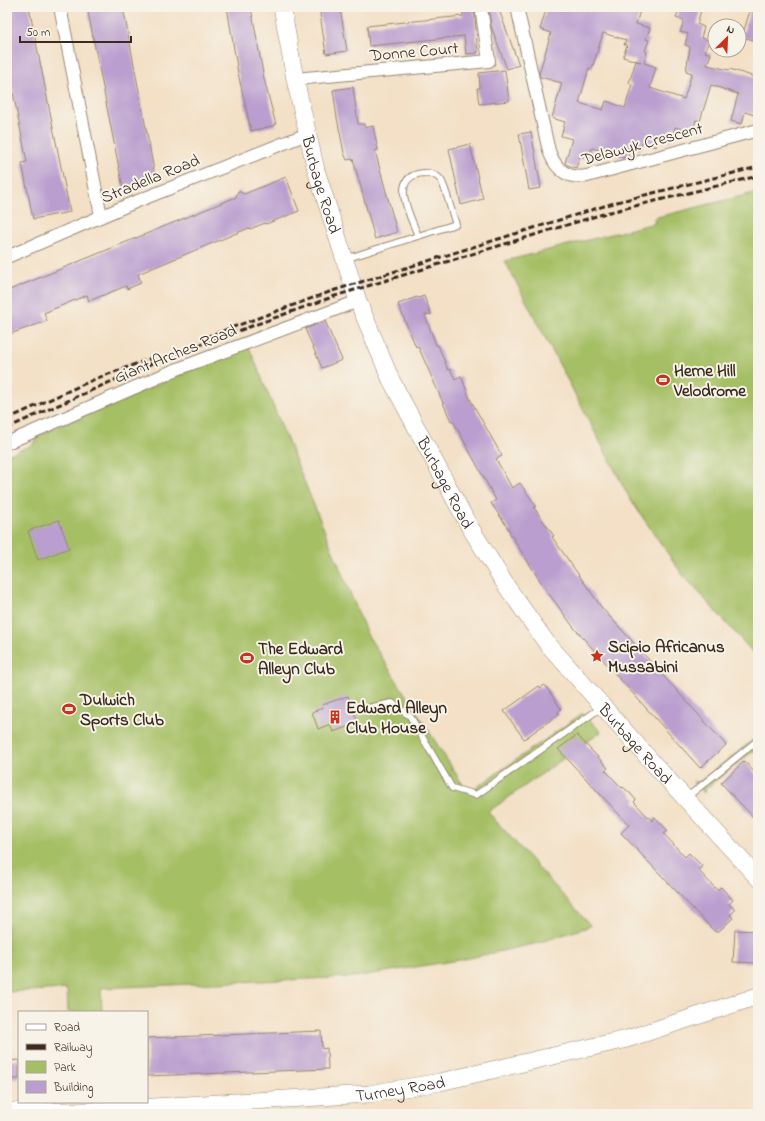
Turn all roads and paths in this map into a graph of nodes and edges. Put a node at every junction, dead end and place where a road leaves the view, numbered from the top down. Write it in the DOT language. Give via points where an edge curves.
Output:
graph roads {
  1 [pos="60,7"];
  2 [pos="282,7"];
  3 [pos="517,7"];
  4 [pos="482,14"];
  5 [pos="295,79"];
  6 [pos="758,130"];
  7 [pos="307,134"];
  8 [pos="101,216"];
  9 [pos="418,236"];
  10 [pos="7,257"];
  11 [pos="344,260"];
  12 [pos="358,300"];
  13 [pos="7,443"];
  14 [pos="602,707"];
  15 [pos="363,709"];
  16 [pos="758,740"];
  17 [pos="685,799"];
  18 [pos="758,878"];
  19 [pos="758,996"];
  20 [pos="7,1111"];
  21 [pos="87,1112"];
  1 -- 8 [label="street"];
  2 -- 5 [label="street, Burbage Road"];
  3 -- 6 [label="street, Delawyk Crescent" via="548,147 555,165 566,174 573,177 587,176"];
  4 -- 5 [label="street, Donne Court" via="489,62"];
  5 -- 7 [label="street, Burbage Road"];
  7 -- 8 [label="street, Stradella Road"];
  7 -- 11 [label="street, Burbage Road"];
  8 -- 10 [label="street, Stradella Road"];
  9 -- 9 [label="lane" via="456,224 440,179 433,174 416,174 404,186 402,194"];
  9 -- 11 [label="lane"];
  11 -- 12 [label="street, Burbage Road"];
  12 -- 13 [label="street, Giant Arches Road" via="175,370"];
  12 -- 14 [label="street, Burbage Road" via="391,380 468,524 507,587 542,636"];
  14 -- 15 [label="lane" via="476,795 452,788 410,716 392,703"];
  14 -- 17 [label="street, Burbage Road"];
  16 -- 17 [label="lane"];
  17 -- 18 [label="street, Burbage Road"];
  19 -- 21 [label="street, Turney Road" via="627,1039 440,1082 369,1094"];
  20 -- 21 [label="street, Turney Road"];
}
